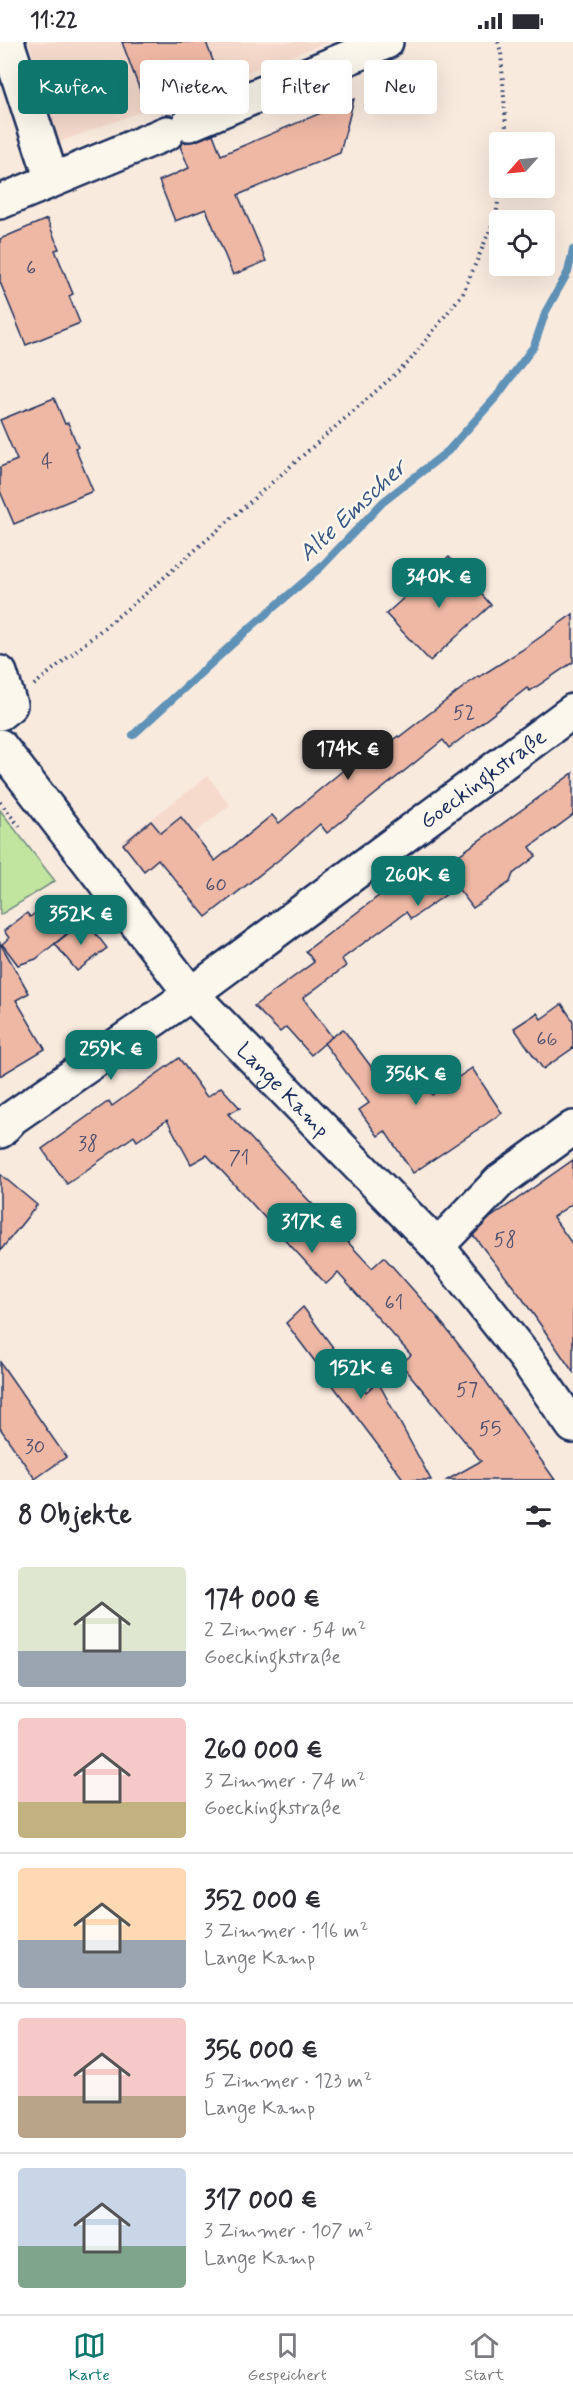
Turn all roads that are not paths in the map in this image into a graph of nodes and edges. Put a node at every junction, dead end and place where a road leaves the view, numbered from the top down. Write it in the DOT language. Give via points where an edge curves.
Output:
graph roads {
  1 [pos="8,42"];
  2 [pos="386,42"];
  3 [pos="52,180"];
  4 [pos="0,202"];
  5 [pos="0,673"];
  6 [pos="5,709"];
  7 [pos="573,711"];
  8 [pos="0,746"];
  9 [pos="191,994"];
  10 [pos="573,1128"];
  11 [pos="0,1131"];
  12 [pos="436,1246"];
  13 [pos="573,1426"];
  1 -- 3 [label="street"];
  2 -- 3 [label="street"];
  3 -- 4 [label="street"];
  5 -- 6 [label="street"];
  7 -- 9 [label="street, Goeckingkstraße"];
  8 -- 9 [label="street, Lange Kamp"];
  9 -- 11 [label="street, Goeckingkstraße" via="12,1118"];
  9 -- 12 [label="street, Lange Kamp"];
  10 -- 12 [label="street" via="500,1181"];
  12 -- 13 [label="street, Lange Kamp" via="525,1357"];
}
